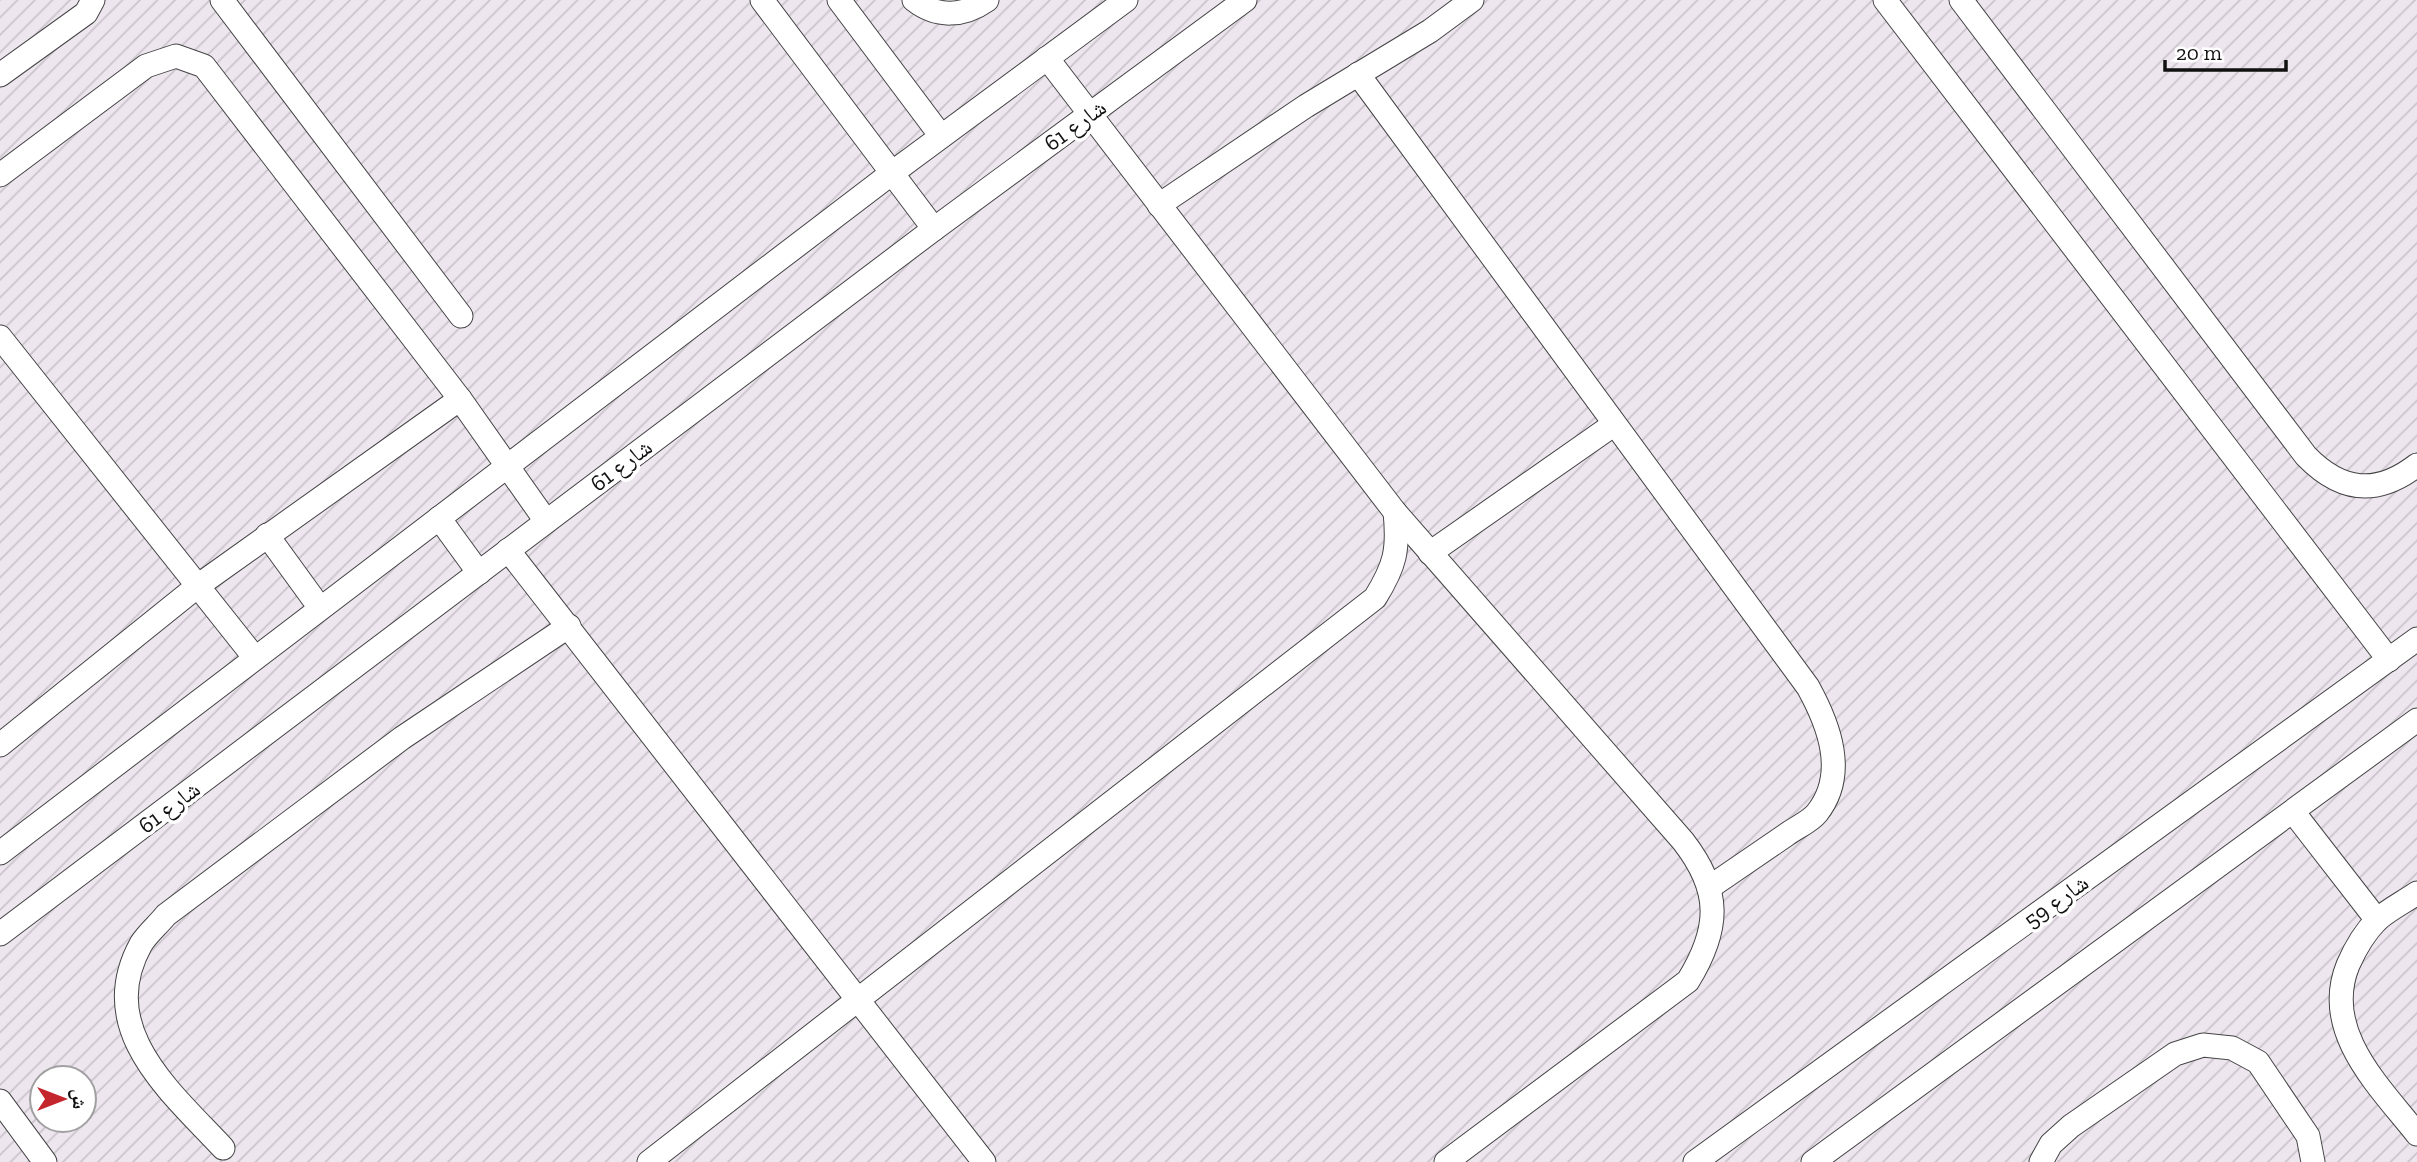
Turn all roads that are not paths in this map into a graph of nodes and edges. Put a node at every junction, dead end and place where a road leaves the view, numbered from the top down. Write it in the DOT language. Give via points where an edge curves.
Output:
graph roads {
  1 [pos="93,0"];
  2 [pos="222,0"];
  3 [pos="762,0"];
  4 [pos="839,0"];
  5 [pos="914,0"];
  6 [pos="988,0"];
  7 [pos="1126,0"];
  8 [pos="1245,0"];
  9 [pos="1472,0"];
  10 [pos="1885,0"];
  11 [pos="1961,0"];
  12 [pos="1047,58"];
  13 [pos="1358,74"];
  14 [pos="0,75"];
  15 [pos="1090,114"];
  16 [pos="942,136"];
  17 [pos="892,173"];
  18 [pos="0,175"];
  19 [pos="1159,205"];
  20 [pos="934,229"];
  21 [pos="461,316"];
  22 [pos="0,337"];
  23 [pos="460,399"];
  24 [pos="1613,425"];
  25 [pos="2417,465"];
  26 [pos="508,466"];
  27 [pos="1395,512"];
  28 [pos="439,518"];
  29 [pos="546,521"];
  30 [pos="267,535"];
  31 [pos="508,550"];
  32 [pos="1430,553"];
  33 [pos="479,573"];
  34 [pos="199,585"];
  35 [pos="320,608"];
  36 [pos="569,626"];
  37 [pos="2417,639"];
  38 [pos="255,658"];
  39 [pos="2389,660"];
  40 [pos="2417,720"];
  41 [pos="0,745"];
  42 [pos="2294,813"];
  43 [pos="0,853"];
  44 [pos="1710,887"];
  45 [pos="2417,893"];
  46 [pos="2377,920"];
  47 [pos="0,934"];
  48 [pos="858,1000"];
  49 [pos="0,1101"];
  50 [pos="2417,1133"];
  51 [pos="223,1148"];
  52 [pos="45,1162"];
  53 [pos="649,1162"];
  54 [pos="984,1162"];
  55 [pos="1446,1162"];
  56 [pos="1695,1162"];
  57 [pos="1813,1162"];
  58 [pos="2041,1162"];
  59 [pos="2313,1162"];
  1 -- 14 [label="lane" via="86,13"];
  2 -- 21 [label="lane"];
  3 -- 17 [label="lane"];
  4 -- 16 [label="lane"];
  5 -- 6 [label="lane" via="947,14 964,13"];
  7 -- 12 [label="lane"];
  8 -- 15 [label="lane, شارع 61"];
  9 -- 13 [label="lane"];
  10 -- 39 [label="lane"];
  11 -- 25 [label="lane" via="2322,473 2365,487 2388,483"];
  12 -- 15 [label="lane"];
  12 -- 16 [label="lane"];
  13 -- 19 [label="lane"];
  13 -- 24 [label="lane"];
  15 -- 19 [label="lane"];
  15 -- 20 [label="lane, شارع 61"];
  16 -- 17 [label="lane"];
  17 -- 20 [label="lane"];
  17 -- 26 [label="lane"];
  18 -- 23 [label="lane" via="146,66 176,56 191,59 216,77"];
  19 -- 27 [label="lane"];
  20 -- 29 [label="lane, شارع 61"];
  22 -- 34 [label="lane"];
  23 -- 26 [label="lane"];
  23 -- 30 [label="lane"];
  24 -- 32 [label="lane"];
  24 -- 44 [label="lane" via="1808,687 1831,737 1829,792 1816,814"];
  26 -- 28 [label="lane"];
  26 -- 29 [label="lane"];
  27 -- 32 [label="lane"];
  27 -- 48 [label="lane" via="1398,543 1394,563 1375,598"];
  28 -- 33 [label="lane"];
  28 -- 35 [label="lane"];
  29 -- 31 [label="lane, شارع 61"];
  30 -- 34 [label="lane"];
  30 -- 35 [label="lane"];
  31 -- 33 [label="lane, شارع 61"];
  31 -- 36 [label="lane"];
  32 -- 44 [label="lane" via="1683,841"];
  33 -- 47 [label="lane, شارع 61"];
  34 -- 38 [label="lane"];
  34 -- 41 [label="lane"];
  35 -- 38 [label="lane"];
  36 -- 48 [label="lane"];
  36 -- 51 [label="lane" via="380,754 166,915 142,943 128,976 127,1013 137,1048"];
  37 -- 39 [label="lane, شارع 59"];
  38 -- 43 [label="lane"];
  39 -- 56 [label="lane, شارع 59"];
  40 -- 42 [label="lane"];
  42 -- 46 [label="lane"];
  42 -- 57 [label="lane"];
  44 -- 55 [label="lane" via="1713,920 1705,953 1688,981"];
  45 -- 46 [label="lane"];
  46 -- 50 [label="lane" via="2356,946 2343,978 2341,1012 2350,1045"];
  48 -- 53 [label="lane"];
  48 -- 54 [label="lane"];
  49 -- 52 [label="lane"];
  58 -- 59 [label="lane" via="2051,1144 2071,1126 2175,1054 2203,1045 2232,1048 2258,1062 2308,1136"];
}
